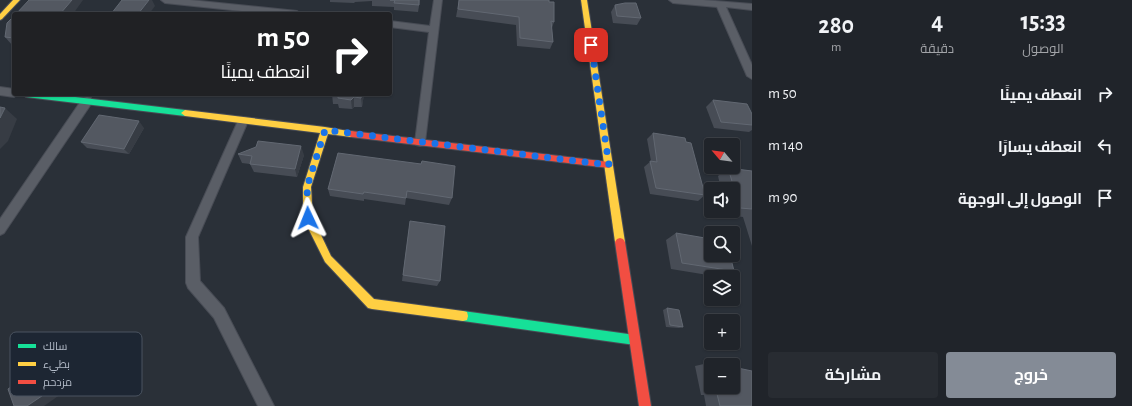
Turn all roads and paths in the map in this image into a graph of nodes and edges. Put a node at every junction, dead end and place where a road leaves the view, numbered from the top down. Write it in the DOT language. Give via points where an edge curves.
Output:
graph roads {
  1 [pos="17,0"];
  2 [pos="165,0"];
  3 [pos="438,0"];
  4 [pos="584,0"];
  5 [pos="673,0"];
  6 [pos="721,5"];
  7 [pos="752,7"];
  8 [pos="278,12"];
  9 [pos="0,18"];
  10 [pos="392,24"];
  11 [pos="433,29"];
  12 [pos="752,76"];
  13 [pos="0,91"];
  14 [pos="12,93"];
  15 [pos="42,96"];
  16 [pos="88,102"];
  17 [pos="243,120"];
  18 [pos="325,130"];
  19 [pos="420,142"];
  20 [pos="609,165"];
  21 [pos="0,229"];
  22 [pos="635,340"];
  23 [pos="266,406"];
  24 [pos="645,406"];
  1 -- 9 [label="street"];
  2 -- 8 [label="street"];
  3 -- 11 [label="street"];
  4 -- 20 [label="street"];
  5 -- 6 [label="street"];
  6 -- 7 [label="street"];
  6 -- 12 [label="street"];
  10 -- 11 [label="street"];
  11 -- 19 [label="street"];
  13 -- 14 [label="street"];
  15 -- 16 [label="street"];
  16 -- 17 [label="street"];
  16 -- 21 [label="street"];
  17 -- 18 [label="street"];
  17 -- 23 [label="street" via="192,237 193,283 219,313"];
  18 -- 19 [label="street"];
  18 -- 22 [label="street" via="307,187 308,218 328,259 372,304"];
  19 -- 20 [label="street"];
  20 -- 22 [label="street"];
  22 -- 24 [label="street"];
}
